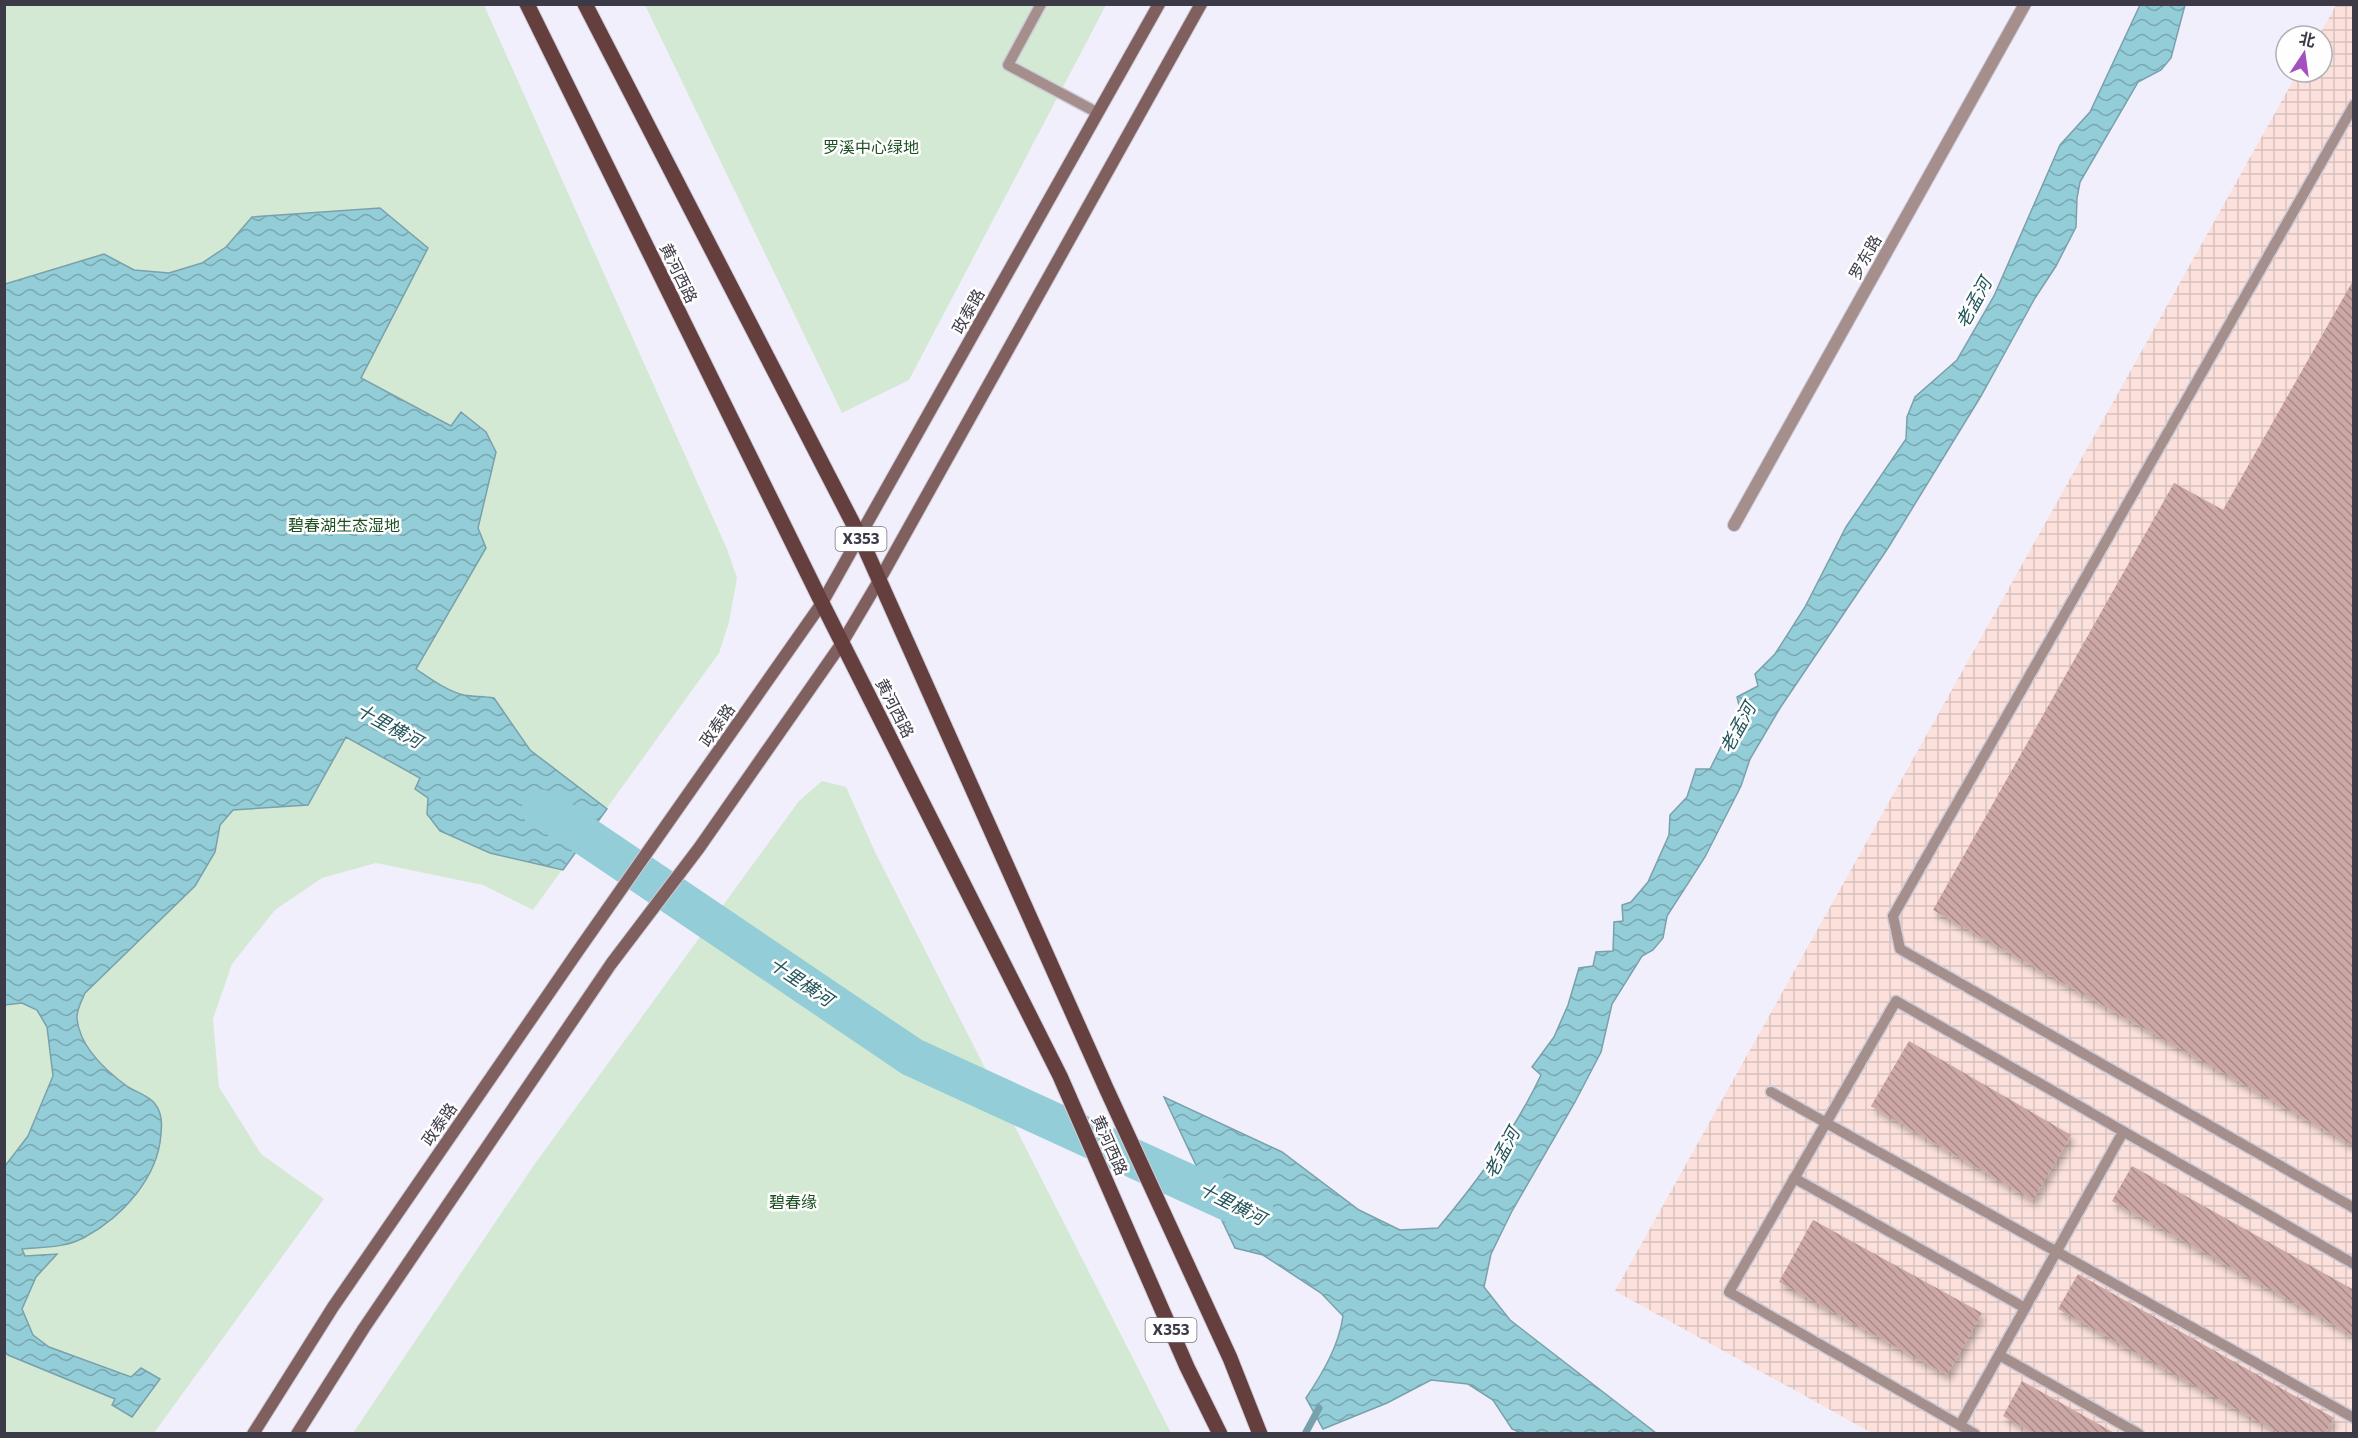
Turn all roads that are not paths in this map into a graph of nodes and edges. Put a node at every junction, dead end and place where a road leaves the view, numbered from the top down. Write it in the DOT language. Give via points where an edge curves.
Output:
graph roads {
  1 [pos="526,4"];
  2 [pos="585,4"];
  3 [pos="1041,4"];
  4 [pos="1159,4"];
  5 [pos="1201,4"];
  6 [pos="2025,4"];
  7 [pos="2354,105"];
  8 [pos="1098,113"];
  9 [pos="1734,525"];
  10 [pos="860,537"];
  11 [pos="880,579"];
  12 [pos="822,603"];
  13 [pos="842,643"];
  14 [pos="1771,1092"];
  15 [pos="1826,1123"];
  16 [pos="2123,1132"];
  17 [pos="1794,1178"];
  18 [pos="2354,1208"];
  19 [pos="2057,1252"];
  20 [pos="2354,1264"];
  21 [pos="2025,1308"];
  22 [pos="1999,1355"];
  23 [pos="2354,1418"];
  24 [pos="1960,1425"];
  25 [pos="253,1434"];
  26 [pos="297,1434"];
  27 [pos="1220,1434"];
  28 [pos="1260,1434"];
  29 [pos="1975,1434"];
  30 [pos="2139,1434"];
  1 -- 12 [label="main road, 黄河西路 / X353"];
  2 -- 10 [label="main road, 黄河西路 / X353"];
  3 -- 8 [label="lane" via="1008,65"];
  4 -- 8 [label="main road, 政泰路"];
  5 -- 11 [label="main road"];
  6 -- 9 [label="street, 罗东路"];
  7 -- 18 [label="lane" via="1893,916 1900,949"];
  8 -- 10 [label="main road, 政泰路"];
  10 -- 11 [label="main road, 黄河西路 / X353"];
  10 -- 12 [label="main road, 政泰路"];
  11 -- 13 [label="main road"];
  11 -- 28 [label="main road, 黄河西路 / X353" via="1230,1358"];
  12 -- 13 [label="main road, 黄河西路 / X353"];
  12 -- 25 [label="main road, 政泰路" via="333,1307"];
  13 -- 26 [label="main road" via="699,848 611,964 370,1318"];
  13 -- 27 [label="main road, 黄河西路 / X353" via="1060,1076"];
  14 -- 15 [label="lane"];
  15 -- 16 [label="lane" via="1896,1001"];
  15 -- 17 [label="lane"];
  15 -- 19 [label="lane"];
  16 -- 19 [label="lane"];
  16 -- 20 [label="lane"];
  17 -- 21 [label="lane"];
  17 -- 24 [label="lane" via="1729,1292"];
  19 -- 21 [label="lane"];
  19 -- 23 [label="lane"];
  21 -- 22 [label="lane"];
  22 -- 24 [label="lane"];
  22 -- 30 [label="lane"];
  24 -- 29 [label="lane"];
}
